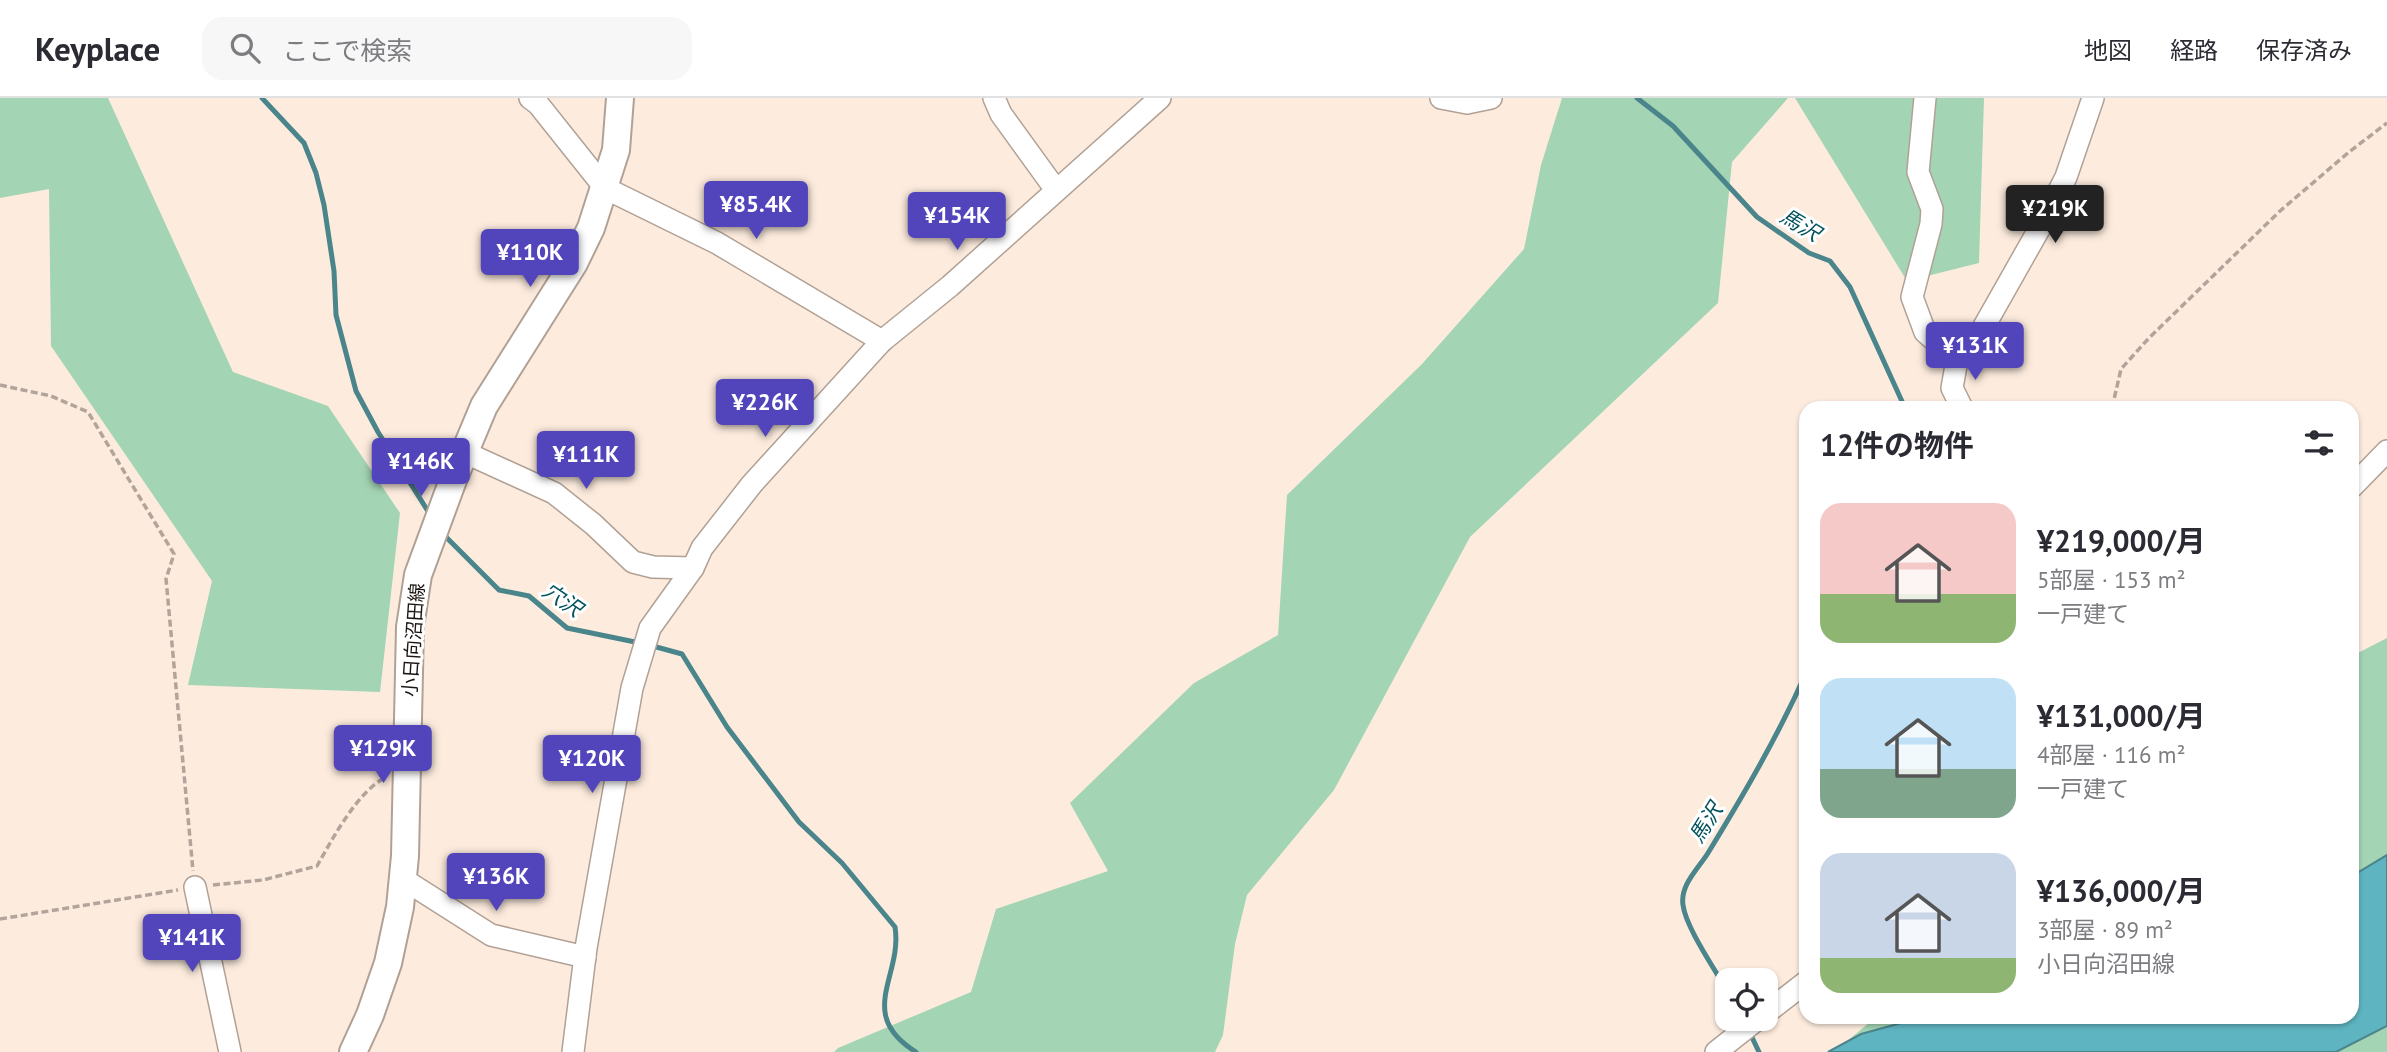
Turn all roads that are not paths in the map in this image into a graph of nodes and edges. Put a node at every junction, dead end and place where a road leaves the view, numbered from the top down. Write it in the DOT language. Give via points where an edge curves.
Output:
graph roads {
  1 [pos="530,98"];
  2 [pos="994,98"];
  3 [pos="1160,98"];
  4 [pos="1441,98"];
  5 [pos="1491,98"];
  6 [pos="1925,98"];
  7 [pos="2093,98"];
  8 [pos="618,99"];
  9 [pos="605,188"];
  10 [pos="1056,190"];
  11 [pos="882,341"];
  12 [pos="1957,360"];
  13 [pos="1958,401"];
  14 [pos="464,452"];
  15 [pos="2387,452"];
  16 [pos="2359,479"];
  17 [pos="693,568"];
  18 [pos="403,879"];
  19 [pos="195,887"];
  20 [pos="585,957"];
  21 [pos="1799,987"];
  22 [pos="1778,1004"];
  23 [pos="1743,1031"];
  24 [pos="230,1052"];
  25 [pos="353,1052"];
  26 [pos="573,1052"];
  27 [pos="1716,1052"];
  1 -- 9 [label="street"];
  2 -- 10 [label="street"];
  3 -- 10 [label="street"];
  4 -- 5 [label="street" via="1467,103"];
  6 -- 12 [label="street" via="1918,173 1932,209 1912,296 1926,332"];
  7 -- 12 [label="street" via="2066,177 2042,224 1982,330"];
  8 -- 9 [label="main road, 小日向沼田線" via="616,150"];
  9 -- 11 [label="street" via="717,243"];
  9 -- 14 [label="main road, 小日向沼田線" via="574,263 484,406"];
  10 -- 11 [label="street"];
  11 -- 17 [label="street" via="752,484 702,548"];
  12 -- 13 [label="street" via="1952,388"];
  14 -- 17 [label="street" via="554,493 633,562"];
  14 -- 18 [label="main road, 小日向沼田線" via="418,575 411,627"];
  15 -- 16 [label="street"];
  17 -- 20 [label="street" via="650,628 632,688"];
  18 -- 20 [label="street" via="491,934"];
  18 -- 25 [label="main road, 小日向沼田線" via="388,963"];
  19 -- 24 [label="street"];
  20 -- 26 [label="street"];
  21 -- 22 [label="street"];
  23 -- 27 [label="street"];
}
